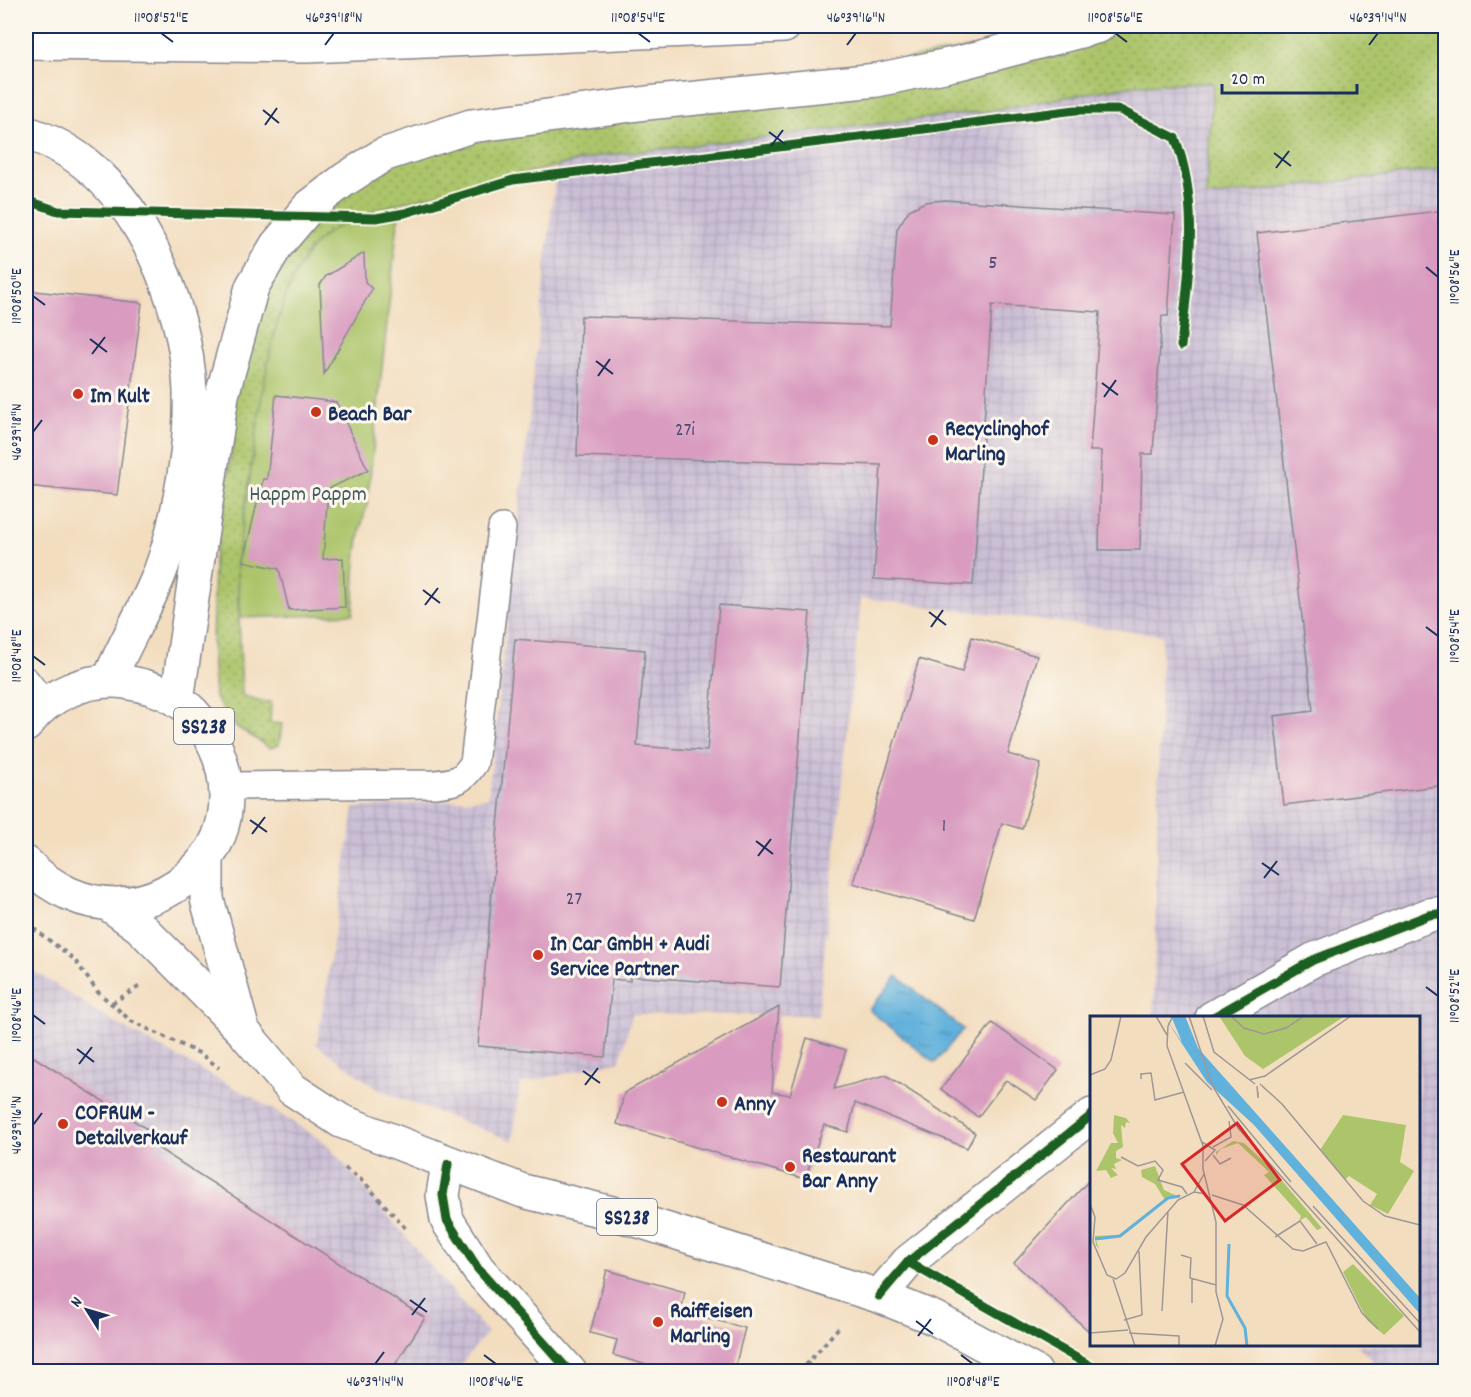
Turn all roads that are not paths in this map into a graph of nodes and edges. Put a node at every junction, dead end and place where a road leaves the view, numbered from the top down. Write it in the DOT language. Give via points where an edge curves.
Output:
graph roads {
  1 [pos="784,26"];
  2 [pos="1099,26"];
  3 [pos="26,43"];
  4 [pos="26,134"];
  5 [pos="502,528"];
  6 [pos="109,680"];
  7 [pos="177,700"];
  8 [pos="32,704"];
  9 [pos="226,786"];
  10 [pos="207,856"];
  11 [pos="26,863"];
  12 [pos="111,906"];
  13 [pos="1446,913"];
  14 [pos="1214,1016"];
  15 [pos="243,1031"];
  16 [pos="1090,1117"];
  17 [pos="448,1164"];
  18 [pos="879,1296"];
  19 [pos="570,1371"];
  20 [pos="1035,1371"];
  1 -- 3 [label="main road" via="307,46"];
  2 -- 7 [label="main road" via="878,80 471,126 382,155 344,180 302,215 276,246 252,288 222,395"];
  4 -- 6 [label="main road" via="40,137 81,162 115,193 143,231 163,273 180,324 189,378 189,445 178,509 157,581"];
  5 -- 9 [label="lane" via="474,763 465,777 435,784"];
  6 -- 7 [label="main road, SS238" via="145,685"];
  6 -- 8 [label="main road, SS238"];
  7 -- 9 [label="main road, SS238" via="208,733 219,753"];
  9 -- 10 [label="main road, SS238" via="224,814"];
  10 -- 12 [label="main road, SS238" via="179,884 152,898"];
  10 -- 15 [label="main road, SS238" via="207,899"];
  11 -- 12 [label="main road, SS238" via="64,893"];
  12 -- 15 [label="main road, SS238" via="139,926"];
  13 -- 14 [label="main road" via="1428,915 1313,960"];
  15 -- 17 [label="main road, SS238" via="292,1089 341,1121"];
  16 -- 18 [label="main road" via="908,1262"];
  17 -- 18 [label="main road, SS238" via="523,1191 620,1215"];
  17 -- 19 [label="main road" via="443,1195 447,1220 478,1269"];
  18 -- 20 [label="main road, SS238" via="934,1318"];
}
